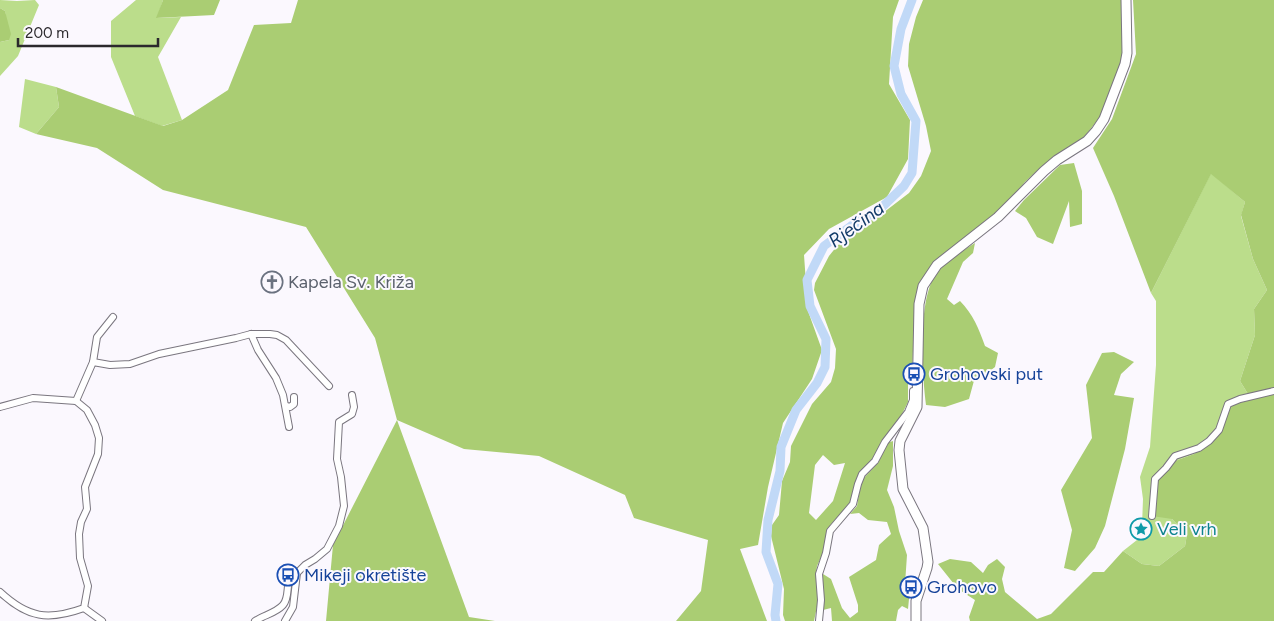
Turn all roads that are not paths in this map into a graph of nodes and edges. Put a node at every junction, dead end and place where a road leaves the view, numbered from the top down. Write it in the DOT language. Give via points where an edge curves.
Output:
graph roads {
  1 [pos="1126,0"];
  2 [pos="113,317"];
  3 [pos="252,334"];
  4 [pos="93,362"];
  5 [pos="918,380"];
  6 [pos="328,386"];
  7 [pos="1274,391"];
  8 [pos="352,395"];
  9 [pos="294,397"];
  10 [pos="76,401"];
  11 [pos="286,406"];
  12 [pos="0,407"];
  13 [pos="289,427"];
  14 [pos="1152,516"];
  15 [pos="298,573"];
  16 [pos="0,592"];
  17 [pos="84,608"];
  18 [pos="102,621"];
  19 [pos="255,621"];
  20 [pos="285,621"];
  21 [pos="819,621"];
  22 [pos="916,621"];
  1 -- 5 [label="main road" via="1125,64 1104,119 1096,131 1087,141 1057,160 998,217 937,265 923,286 919,304"];
  2 -- 4 [label="street" via="97,338"];
  3 -- 4 [label="street" via="159,354 130,364"];
  3 -- 6 [label="street" via="277,335 286,340"];
  3 -- 11 [label="street" via="276,378"];
  4 -- 10 [label="street"];
  5 -- 21 [label="street" via="914,384 908,412 875,461 862,474 853,504 830,531 819,574"];
  5 -- 22 [label="main road" via="917,407 900,441 899,450 903,489 923,528 928,562 916,601"];
  7 -- 14 [label="street" via="1228,404 1219,430 1209,441 1173,458 1154,481"];
  8 -- 15 [label="street" via="352,414 339,422 337,459 344,506 339,526 326,549"];
  9 -- 11 [label="street" via="294,404"];
  10 -- 12 [label="street" via="33,398"];
  10 -- 17 [label="street" via="87,410 99,438 98,454 85,487 87,509 79,534 80,558 88,586"];
  11 -- 13 [label="street"];
  15 -- 19 [label="street" via="289,578 288,597 283,605"];
  15 -- 20 [label="street" via="293,607"];
  16 -- 17 [label="street" via="38,619 62,620"];
  17 -- 18 [label="street"];
}
